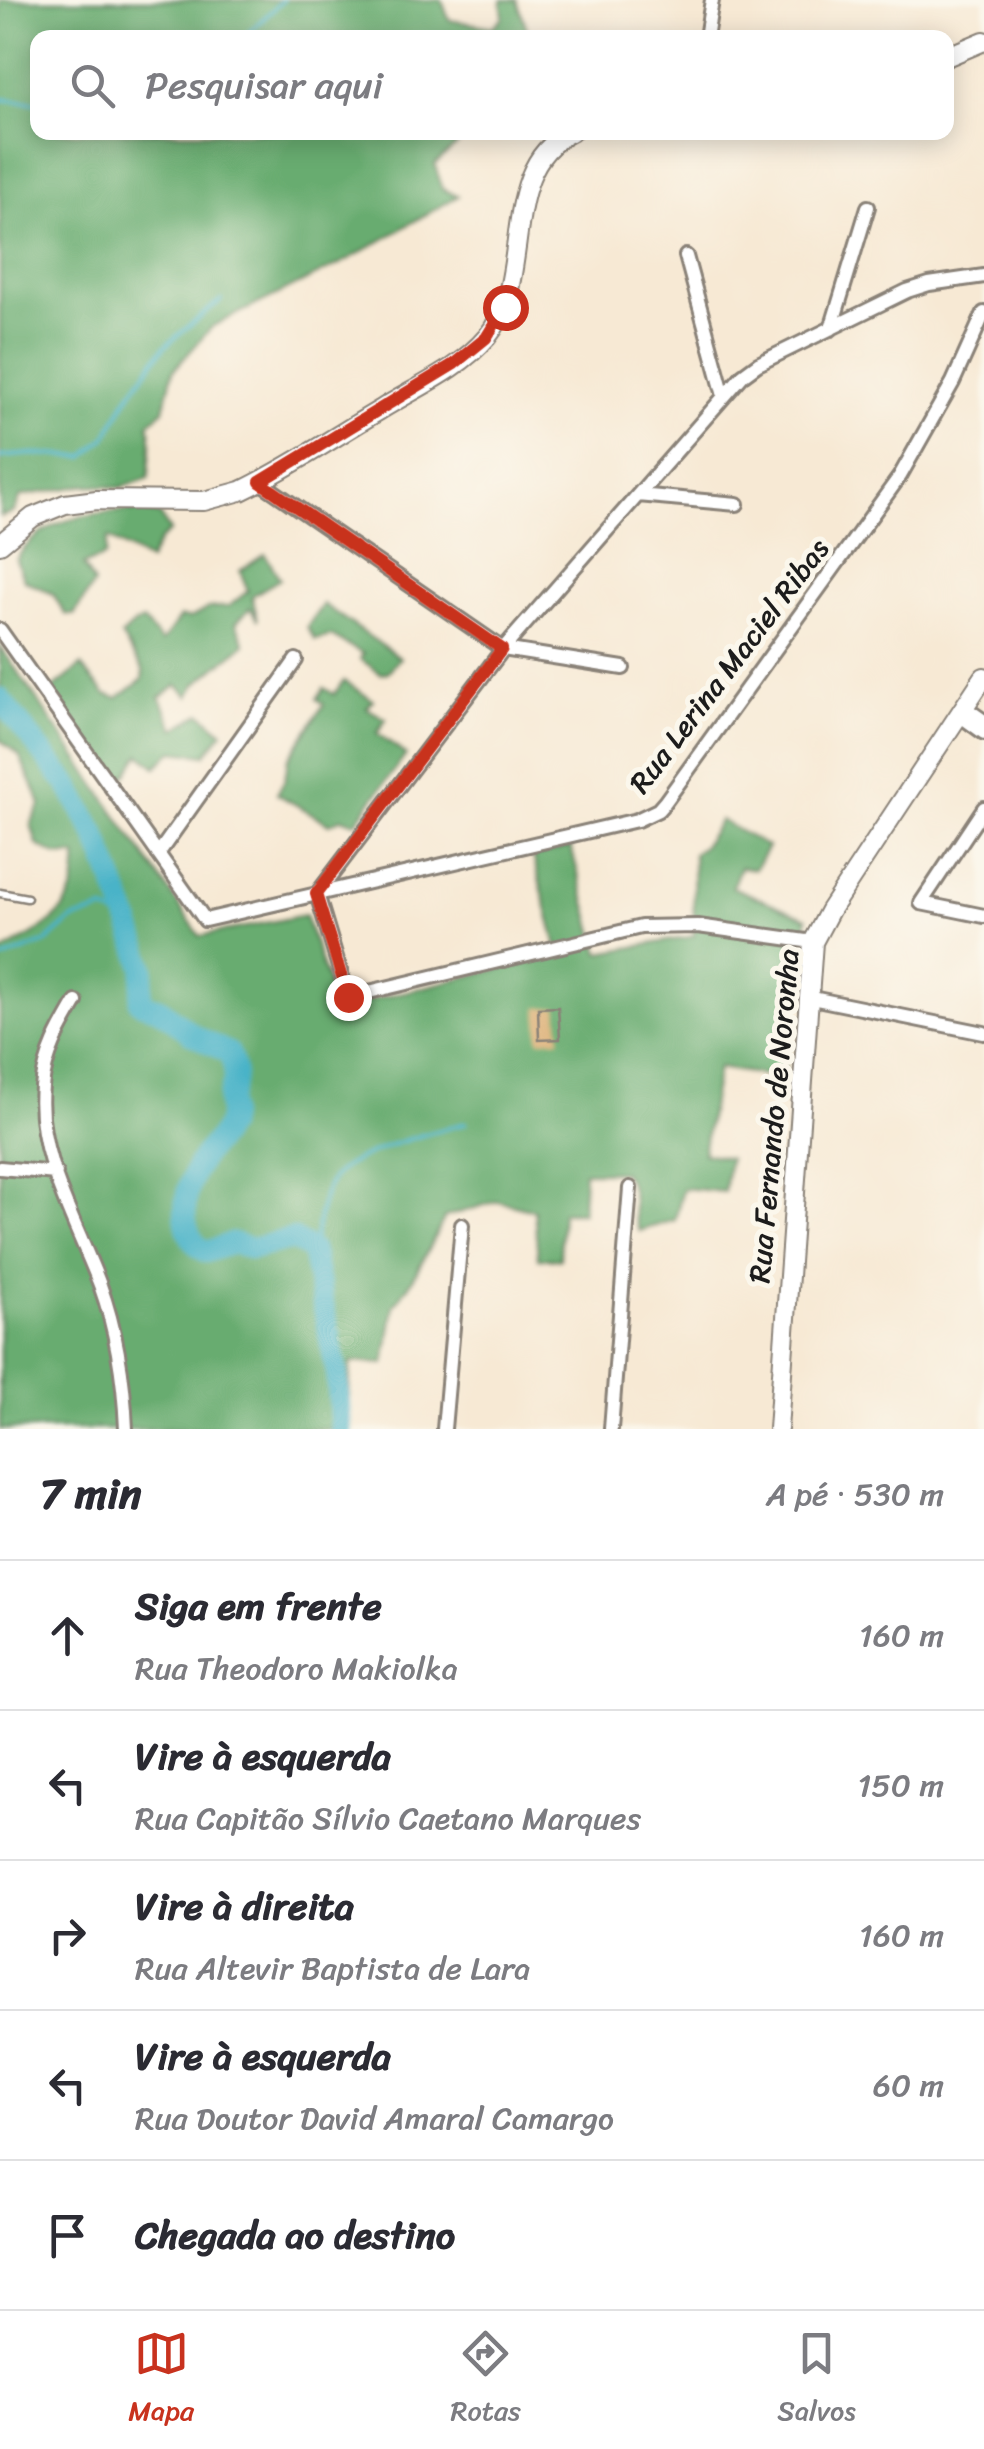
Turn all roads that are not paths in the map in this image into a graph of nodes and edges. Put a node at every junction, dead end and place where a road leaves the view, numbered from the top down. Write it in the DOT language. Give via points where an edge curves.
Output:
graph roads {
  1 [pos="712,0"];
  2 [pos="707,30"];
  3 [pos="984,41"];
  4 [pos="954,54"];
  5 [pos="559,140"];
  6 [pos="868,207"];
  7 [pos="686,256"];
  8 [pos="984,276"];
  9 [pos="984,313"];
  10 [pos="831,329"];
  11 [pos="724,396"];
  12 [pos="260,482"];
  13 [pos="638,495"];
  14 [pos="737,504"];
  15 [pos="0,544"];
  16 [pos="0,630"];
  17 [pos="502,649"];
  18 [pos="296,660"];
  19 [pos="624,668"];
  20 [pos="984,678"];
  21 [pos="962,711"];
  22 [pos="984,721"];
  23 [pos="984,734"];
  24 [pos="984,808"];
  25 [pos="158,854"];
  26 [pos="0,893"];
  27 [pos="316,894"];
  28 [pos="27,898"];
  29 [pos="984,916"];
  30 [pos="814,942"];
  31 [pos="807,996"];
  32 [pos="76,1002"];
  33 [pos="984,1034"];
  34 [pos="0,1168"];
  35 [pos="56,1173"];
  36 [pos="630,1188"];
  37 [pos="462,1224"];
  38 [pos="126,1429"];
  39 [pos="444,1429"];
  40 [pos="611,1429"];
  41 [pos="778,1429"];
  1 -- 2 [label="street"];
  3 -- 4 [label="main road"];
  5 -- 12 [label="main road" via="533,170 510,290 486,338 435,377"];
  6 -- 10 [label="street"];
  7 -- 11 [label="street"];
  8 -- 10 [label="street" via="918,287"];
  9 -- 27 [label="street, Rua Lerina Maciel Ribas" via="900,476 658,810"];
  10 -- 11 [label="street" via="750,369"];
  11 -- 13 [label="street"];
  12 -- 15 [label="main road" via="204,501 65,504 34,517"];
  12 -- 17 [label="street"];
  13 -- 14 [label="street"];
  13 -- 17 [label="street"];
  16 -- 25 [label="street, Rua Lerina Maciel Ribas"];
  17 -- 19 [label="street"];
  17 -- 27 [label="street"];
  18 -- 25 [label="street"];
  20 -- 21 [label="main road, Rua Fernando de Noronha"];
  21 -- 22 [label="street"];
  21 -- 23 [label="street"];
  21 -- 30 [label="main road, Rua Fernando de Noronha"];
  24 -- 29 [label="street" via="922,904"];
  25 -- 27 [label="street, Rua Lerina Maciel Ribas" via="205,920"];
  26 -- 28 [label="lane"];
  27 -- 30 [label="street" via="348,997 641,928 698,926"];
  30 -- 31 [label="main road, Rua Fernando de Noronha"];
  31 -- 33 [label="street"];
  31 -- 41 [label="main road, Rua Fernando de Noronha"];
  32 -- 35 [label="street" via="51,1048 42,1082 44,1130"];
  34 -- 35 [label="street"];
  35 -- 38 [label="street" via="113,1327"];
  36 -- 40 [label="street"];
  37 -- 39 [label="street"];
}
